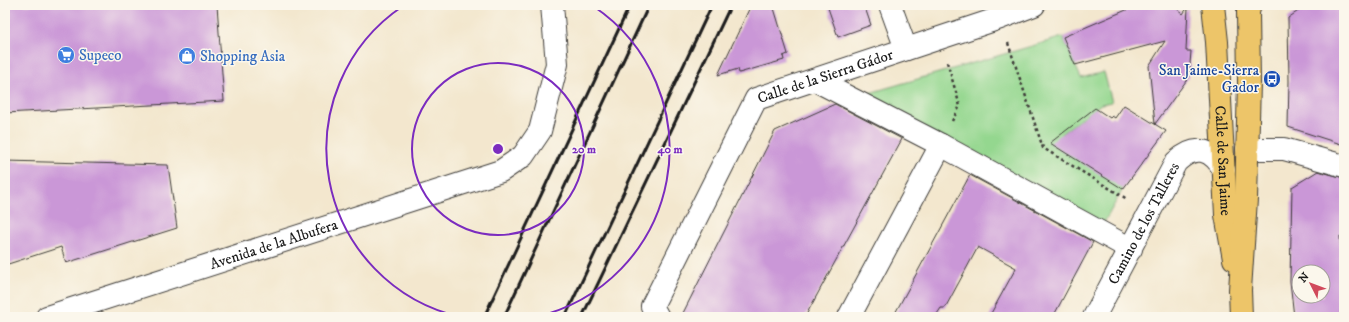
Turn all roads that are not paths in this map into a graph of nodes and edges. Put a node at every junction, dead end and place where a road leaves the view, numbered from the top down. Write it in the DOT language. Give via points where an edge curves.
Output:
graph roads {
  1 [pos="552,5"];
  2 [pos="890,5"];
  3 [pos="1034,5"];
  4 [pos="1213,5"];
  5 [pos="1250,5"];
  6 [pos="906,49"];
  7 [pos="815,80"];
  8 [pos="941,145"];
  9 [pos="1247,149"];
  10 [pos="1344,166"];
  11 [pos="1224,170"];
  12 [pos="1131,249"];
  13 [pos="1240,290"];
  14 [pos="47,317"];
  15 [pos="658,317"];
  16 [pos="849,317"];
  17 [pos="1094,317"];
  18 [pos="1241,317"];
  1 -- 14 [label="street, Avenida de la Albufera" via="557,64 540,131 523,156 501,171"];
  2 -- 6 [label="street"];
  3 -- 6 [label="street, Calle de la Sierra Gádor"];
  4 -- 11 [label="main road, Calle de San Jaime"];
  5 -- 9 [label="main road, Calle de San Jaime"];
  6 -- 7 [label="street, Calle de la Sierra Gádor"];
  7 -- 8 [label="street"];
  7 -- 15 [label="street, Calle de la Sierra Gádor" via="756,99 652,306"];
  8 -- 12 [label="street"];
  8 -- 16 [label="street"];
  9 -- 10 [label="street" via="1284,149"];
  9 -- 13 [label="main road, Calle de San Jaime"];
  11 -- 12 [label="street, Camino de los Talleres" via="1219,160 1209,153 1196,150 1185,154 1176,162"];
  11 -- 13 [label="main road, Calle de San Jaime" via="1226,215"];
  12 -- 17 [label="street, Camino de los Talleres"];
  13 -- 18 [label="main road, Calle de San Jaime"];
}
